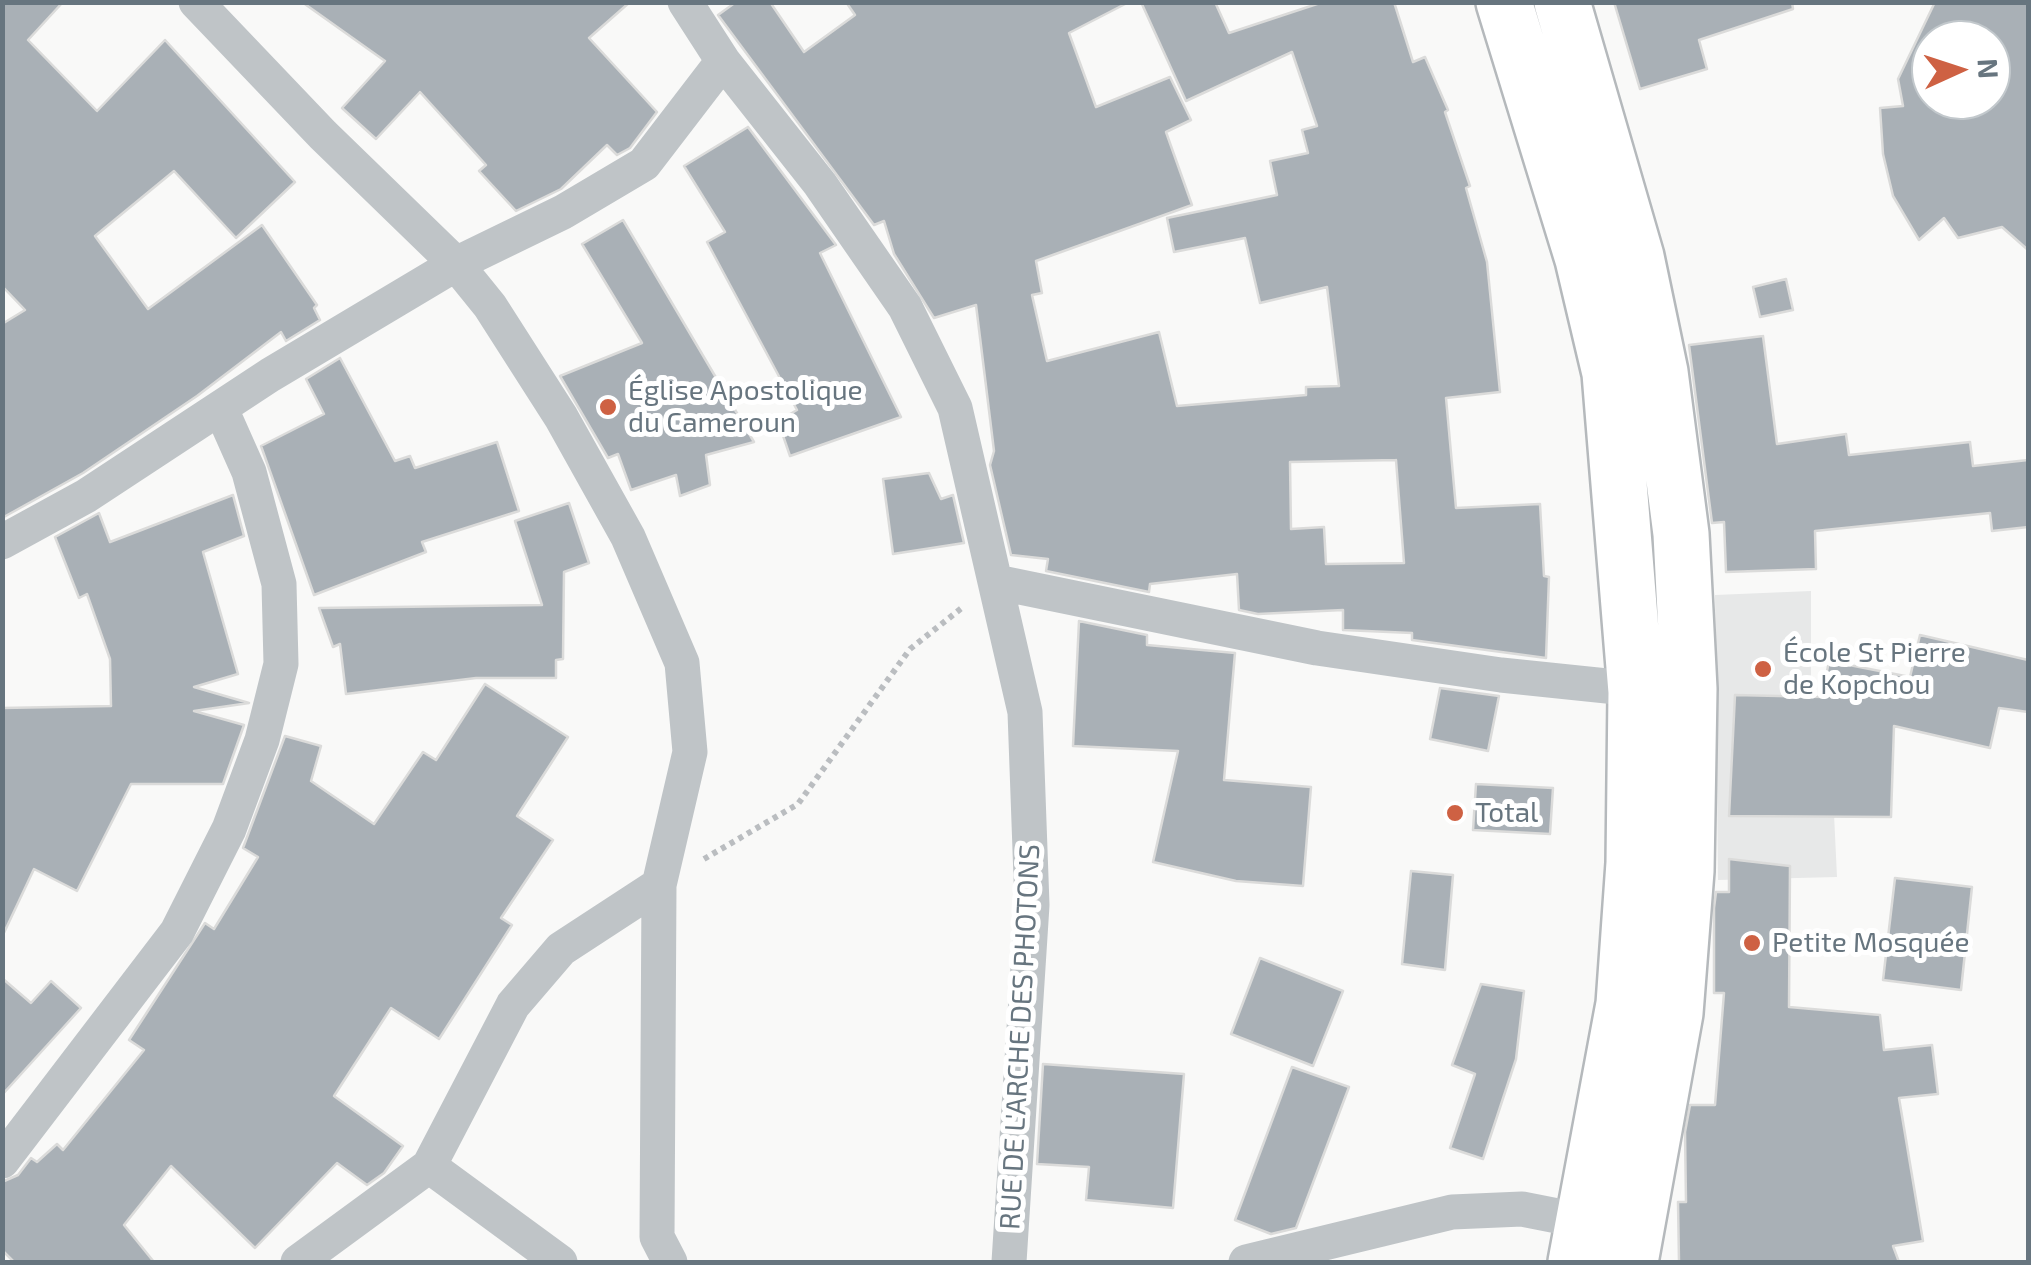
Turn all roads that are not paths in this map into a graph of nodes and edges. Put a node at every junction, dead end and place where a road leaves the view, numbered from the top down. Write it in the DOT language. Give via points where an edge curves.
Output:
graph roads {
  1 [pos="196,2"];
  2 [pos="686,2"];
  3 [pos="1504,2"];
  4 [pos="1562,2"];
  5 [pos="722,61"];
  6 [pos="1602,137"];
  7 [pos="1549,157"];
  8 [pos="456,264"];
  9 [pos="221,409"];
  10 [pos="2,542"];
  11 [pos="996,582"];
  12 [pos="1662,690"];
  13 [pos="660,884"];
  14 [pos="2,1162"];
  15 [pos="429,1166"];
  16 [pos="1607,1245"];
  17 [pos="298,1262"];
  18 [pos="560,1262"];
  19 [pos="670,1262"];
  20 [pos="1010,1262"];
  21 [pos="1246,1262"];
  1 -- 8 [label="street"];
  2 -- 5 [label="street, RUE DE L'ARCHE DES PHOTONS"];
  3 -- 7 [label="highway"];
  4 -- 6 [label="highway"];
  5 -- 8 [label="street" via="644,164"];
  5 -- 11 [label="street, RUE DE L'ARCHE DES PHOTONS" via="820,184 904,308 956,408"];
  6 -- 7 [label="highway"];
  6 -- 12 [label="highway" via="1660,372 1680,534"];
  7 -- 12 [label="highway" via="1610,373"];
  8 -- 9 [label="street"];
  8 -- 13 [label="street" via="571,434 628,537 682,663 690,752"];
  9 -- 10 [label="street"];
  9 -- 14 [label="street" via="249,472 279,584 282,664 262,740 229,829 177,932"];
  11 -- 12 [label="street" via="1316,648"];
  11 -- 20 [label="street, RUE DE L'ARCHE DES PHOTONS" via="1024,712 1032,904"];
  12 -- 16 [label="highway" via="1634,863"];
  13 -- 15 [label="street" via="561,949 513,1005"];
  13 -- 19 [label="street" via="657,1238"];
  15 -- 17 [label="street"];
  15 -- 18 [label="street"];
  16 -- 21 [label="street" via="1522,1210 1452,1212"];
}
